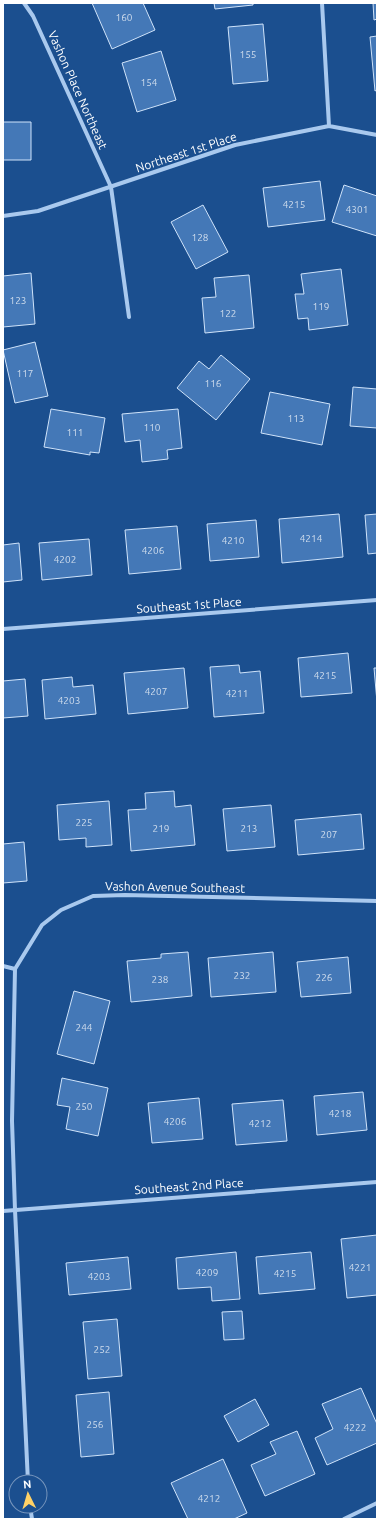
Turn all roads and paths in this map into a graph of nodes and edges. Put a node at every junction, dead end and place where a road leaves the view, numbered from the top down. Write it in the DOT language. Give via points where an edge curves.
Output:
graph roads {
  1 [pos="24,3"];
  2 [pos="322,3"];
  3 [pos="329,126"];
  4 [pos="377,135"];
  5 [pos="111,187"];
  6 [pos="3,216"];
  7 [pos="128,317"];
  8 [pos="377,600"];
  9 [pos="3,629"];
  10 [pos="377,901"];
  11 [pos="3,966"];
  12 [pos="15,969"];
  13 [pos="377,1182"];
  14 [pos="14,1210"];
  15 [pos="3,1211"];
  16 [pos="28,1474"];
  17 [pos="377,1503"];
  18 [pos="344,1519"];
  1 -- 5 [label="street, Vashon Place Northeast" via="33,16"];
  2 -- 3 [label="street"];
  3 -- 4 [label="street, Northeast 1st Place"];
  3 -- 5 [label="street, Northeast 1st Place" via="235,145"];
  5 -- 6 [label="street, Northeast 1st Place" via="38,211"];
  5 -- 7 [label="street, Vashon Place Northeast"];
  8 -- 9 [label="street, Southeast 1st Place"];
  10 -- 12 [label="street, Vashon Avenue Southeast" via="93,896 61,910 42,925"];
  11 -- 12 [label="street"];
  12 -- 14 [label="street" via="12,1121"];
  13 -- 14 [label="street, Southeast 2nd Place"];
  14 -- 15 [label="street, Southeast 2nd Place"];
  14 -- 16 [label="street"];
  17 -- 18 [label="street"];
}
